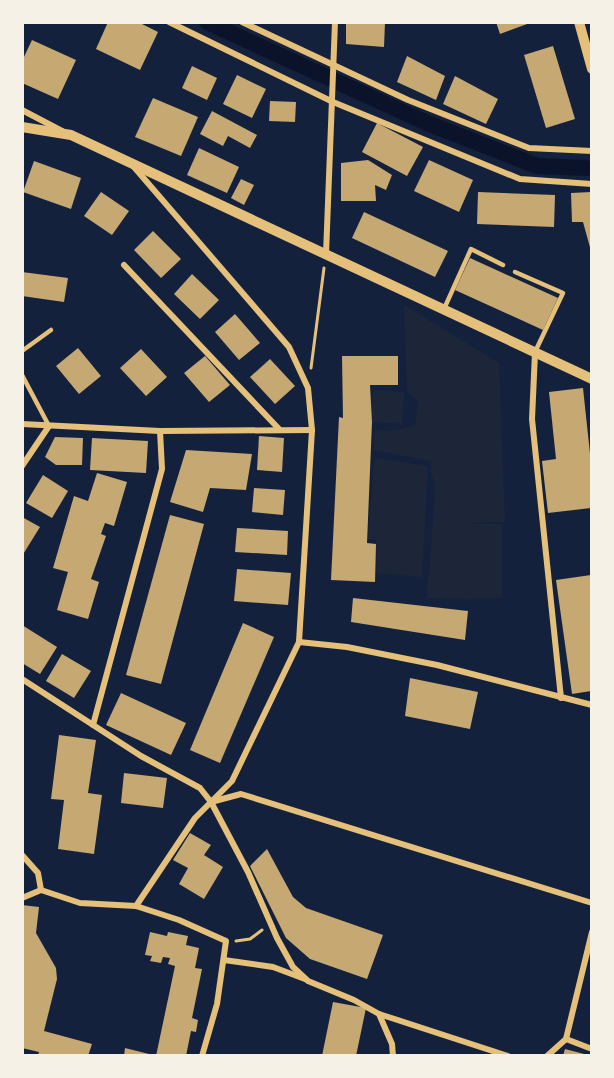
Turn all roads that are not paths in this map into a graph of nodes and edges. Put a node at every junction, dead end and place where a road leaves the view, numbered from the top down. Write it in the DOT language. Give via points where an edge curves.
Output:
graph roads {
  1 [pos="169,22"];
  2 [pos="242,22"];
  3 [pos="335,22"];
  4 [pos="579,22"];
  5 [pos="334,68"];
  6 [pos="591,69"];
  7 [pos="333,102"];
  8 [pos="22,110"];
  9 [pos="22,127"];
  10 [pos="71,135"];
  11 [pos="591,151"];
  12 [pos="130,162"];
  13 [pos="591,184"];
  14 [pos="326,254"];
  15 [pos="124,265"];
  16 [pos="503,266"];
  17 [pos="515,272"];
  18 [pos="444,309"];
  19 [pos="51,330"];
  20 [pos="22,351"];
  21 [pos="535,352"];
  22 [pos="22,375"];
  23 [pos="591,380"];
  24 [pos="22,424"];
  25 [pos="48,426"];
  26 [pos="279,429"];
  27 [pos="312,430"];
  28 [pos="160,431"];
  29 [pos="22,466"];
  30 [pos="299,642"];
  31 [pos="22,679"];
  32 [pos="561,698"];
  33 [pos="591,705"];
  34 [pos="93,725"];
  35 [pos="211,802"];
  36 [pos="22,855"];
  37 [pos="41,890"];
  38 [pos="22,898"];
  39 [pos="591,903"];
  40 [pos="136,906"];
  41 [pos="591,932"];
  42 [pos="224,960"];
  43 [pos="308,981"];
  44 [pos="379,1014"];
  45 [pos="566,1039"];
  46 [pos="591,1049"];
  47 [pos="202,1056"];
  48 [pos="393,1056"];
  49 [pos="508,1056"];
  50 [pos="547,1056"];
  1 -- 7 [label="street"];
  2 -- 5 [label="street"];
  3 -- 5 [label="street"];
  4 -- 6 [label="street"];
  5 -- 7 [label="street"];
  5 -- 11 [label="street" via="529,148"];
  7 -- 13 [label="street" via="520,178"];
  7 -- 14 [label="street"];
  8 -- 10 [label="street"];
  9 -- 10 [label="street"];
  10 -- 12 [label="street"];
  12 -- 14 [label="street"];
  12 -- 27 [label="street" via="289,347 308,388"];
  14 -- 18 [label="street"];
  15 -- 26 [label="street"];
  16 -- 18 [label="lane" via="471,249"];
  17 -- 21 [label="lane" via="563,293"];
  18 -- 21 [label="street"];
  19 -- 20 [label="lane"];
  21 -- 23 [label="street"];
  21 -- 32 [label="street" via="532,419"];
  22 -- 25 [label="lane"];
  24 -- 25 [label="street"];
  25 -- 28 [label="street"];
  25 -- 29 [label="street"];
  26 -- 27 [label="street"];
  26 -- 28 [label="street"];
  27 -- 30 [label="street"];
  28 -- 34 [label="street" via="162,469"];
  30 -- 32 [label="street" via="437,665"];
  30 -- 35 [label="street" via="232,781"];
  31 -- 34 [label="street"];
  32 -- 33 [label="street"];
  34 -- 35 [label="street" via="200,788"];
  35 -- 39 [label="street" via="241,794"];
  35 -- 40 [label="street" via="195,818"];
  35 -- 43 [label="street" via="293,967"];
  36 -- 37 [label="street" via="38,873"];
  37 -- 38 [label="street"];
  37 -- 40 [label="street" via="80,903"];
  40 -- 42 [label="street" via="226,942"];
  41 -- 45 [label="street"];
  42 -- 43 [label="street" via="273,967"];
  42 -- 47 [label="street" via="217,1004"];
  43 -- 44 [label="street"];
  44 -- 48 [label="street"];
  44 -- 49 [label="street"];
  45 -- 46 [label="street"];
  45 -- 50 [label="street"];
}
